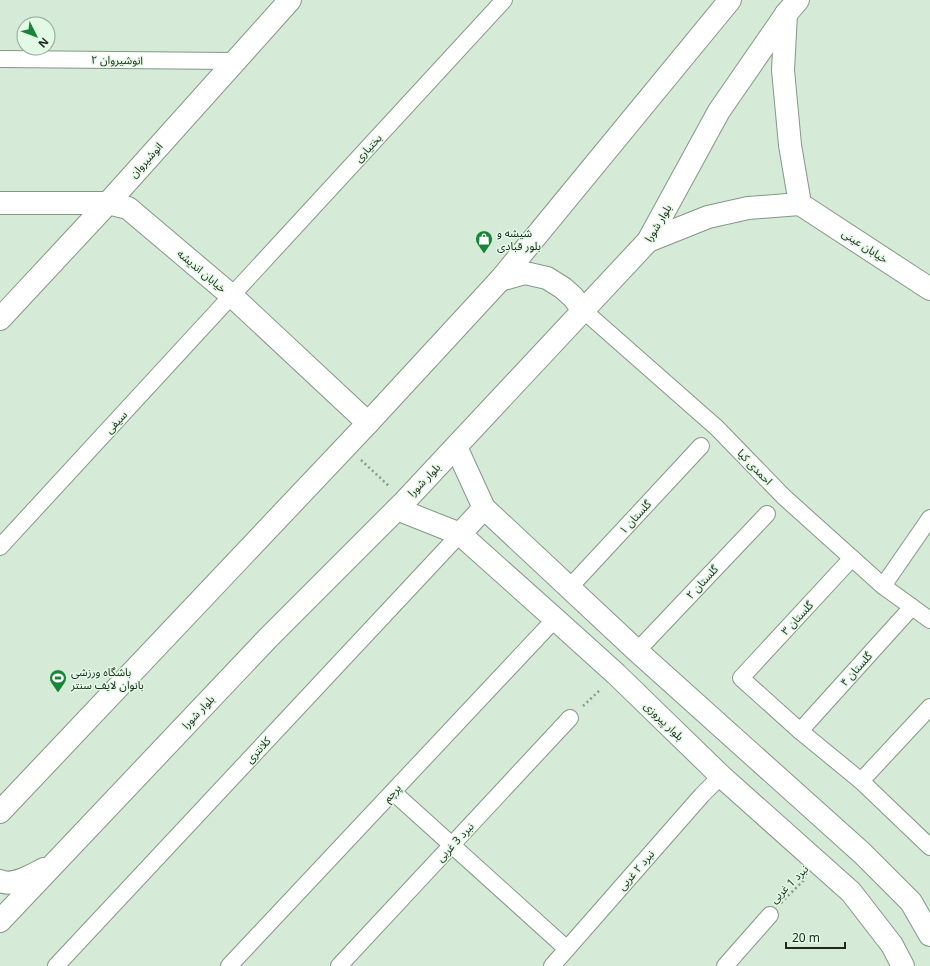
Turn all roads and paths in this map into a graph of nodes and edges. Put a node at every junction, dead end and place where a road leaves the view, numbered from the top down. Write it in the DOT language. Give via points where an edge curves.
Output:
graph roads {
  1 [pos="290,0"];
  2 [pos="504,0"];
  3 [pos="730,0"];
  4 [pos="792,7"];
  5 [pos="0,59"];
  6 [pos="234,61"];
  7 [pos="108,203"];
  8 [pos="0,204"];
  9 [pos="800,204"];
  10 [pos="648,242"];
  11 [pos="500,280"];
  12 [pos="930,289"];
  13 [pos="232,296"];
  14 [pos="583,310"];
  15 [pos="0,319"];
  16 [pos="368,423"];
  17 [pos="347,446"];
  18 [pos="701,446"];
  19 [pos="456,448"];
  20 [pos="401,505"];
  21 [pos="484,508"];
  22 [pos="767,514"];
  23 [pos="930,518"];
  24 [pos="460,534"];
  25 [pos="0,547"];
  26 [pos="852,558"];
  27 [pos="883,586"];
  28 [pos="569,588"];
  29 [pos="912,607"];
  30 [pos="555,619"];
  31 [pos="930,620"];
  32 [pos="637,651"];
  33 [pos="616,674"];
  34 [pos="930,707"];
  35 [pos="570,718"];
  36 [pos="800,731"];
  37 [pos="721,776"];
  38 [pos="861,781"];
  39 [pos="393,792"];
  40 [pos="2,812"];
  41 [pos="452,845"];
  42 [pos="930,847"];
  43 [pos="53,864"];
  44 [pos="820,864"];
  45 [pos="0,881"];
  46 [pos="770,915"];
  47 [pos="0,921"];
  48 [pos="930,934"];
  49 [pos="567,949"];
  50 [pos="56,966"];
  51 [pos="229,966"];
  52 [pos="339,966"];
  53 [pos="552,966"];
  54 [pos="725,966"];
  55 [pos="903,966"];
  1 -- 6 [label="main road, انوشیروان"];
  2 -- 13 [label="street, بختیاری"];
  3 -- 11 [label="main road"];
  4 -- 9 [label="main road" via="783,70 790,145"];
  4 -- 10 [label="main road, بلوار شورا" via="719,112"];
  5 -- 6 [label="street, انوشیروان ۲"];
  6 -- 7 [label="main road, انوشیروان"];
  7 -- 8 [label="main road, خیابان اندیشه"];
  7 -- 13 [label="main road, خیابان اندیشه" via="128,208"];
  7 -- 15 [label="main road, انوشیروان"];
  9 -- 10 [label="main road" via="748,208 708,217"];
  9 -- 12 [label="main road, خیابان عینی"];
  10 -- 14 [label="main road, بلوار شورا"];
  11 -- 14 [label="main road" via="525,273 547,278 563,288"];
  11 -- 16 [label="main road"];
  13 -- 16 [label="main road, خیابان اندیشه"];
  13 -- 25 [label="street, سیفی"];
  14 -- 19 [label="main road, بلوار شورا"];
  14 -- 26 [label="street, احمدی کیا" via="717,428 784,497"];
  16 -- 17 [label="main road"];
  17 -- 20 [label="path"];
  17 -- 40 [label="main road"];
  18 -- 28 [label="street, گلستان ۱"];
  19 -- 20 [label="main road, بلوار شورا"];
  19 -- 21 [label="main road"];
  20 -- 24 [label="main road, بلوار پیروزی"];
  20 -- 43 [label="main road, بلوار شورا" via="268,638"];
  21 -- 24 [label="main road"];
  21 -- 28 [label="main road"];
  22 -- 32 [label="street, گلستان ۲"];
  23 -- 27 [label="street"];
  24 -- 30 [label="main road, بلوار پیروزی"];
  24 -- 50 [label="street, کلانتری"];
  26 -- 27 [label="street, احمدی کیا"];
  26 -- 36 [label="street, گلستان ۳" via="742,678"];
  27 -- 29 [label="street, احمدی کیا"];
  28 -- 32 [label="main road"];
  29 -- 31 [label="street, احمدی کیا"];
  29 -- 36 [label="street, گلستان ۴"];
  30 -- 33 [label="main road, بلوار پیروزی"];
  30 -- 39 [label="street, پرچم"];
  32 -- 48 [label="main road" via="862,853 911,902"];
  33 -- 35 [label="path"];
  33 -- 37 [label="main road, بلوار پیروزی"];
  34 -- 38 [label="street"];
  35 -- 41 [label="street, نبرد 3 غربی"];
  36 -- 38 [label="street"];
  37 -- 44 [label="main road, بلوار پیروزی"];
  37 -- 49 [label="street, نبرد ۲ غربی"];
  38 -- 42 [label="street"];
  39 -- 41 [label="street"];
  39 -- 51 [label="street, پرچم"];
  41 -- 49 [label="street"];
  41 -- 52 [label="street, نبرد 3 غربی"];
  43 -- 45 [label="main road" via="19,880"];
  43 -- 47 [label="main road, بلوار شورا"];
  44 -- 46 [label="path, نبرد 1 غربی"];
  44 -- 55 [label="main road, بلوار پیروزی" via="851,892 892,945"];
  46 -- 54 [label="street"];
  49 -- 53 [label="street, نبرد ۲ غربی"];
}
